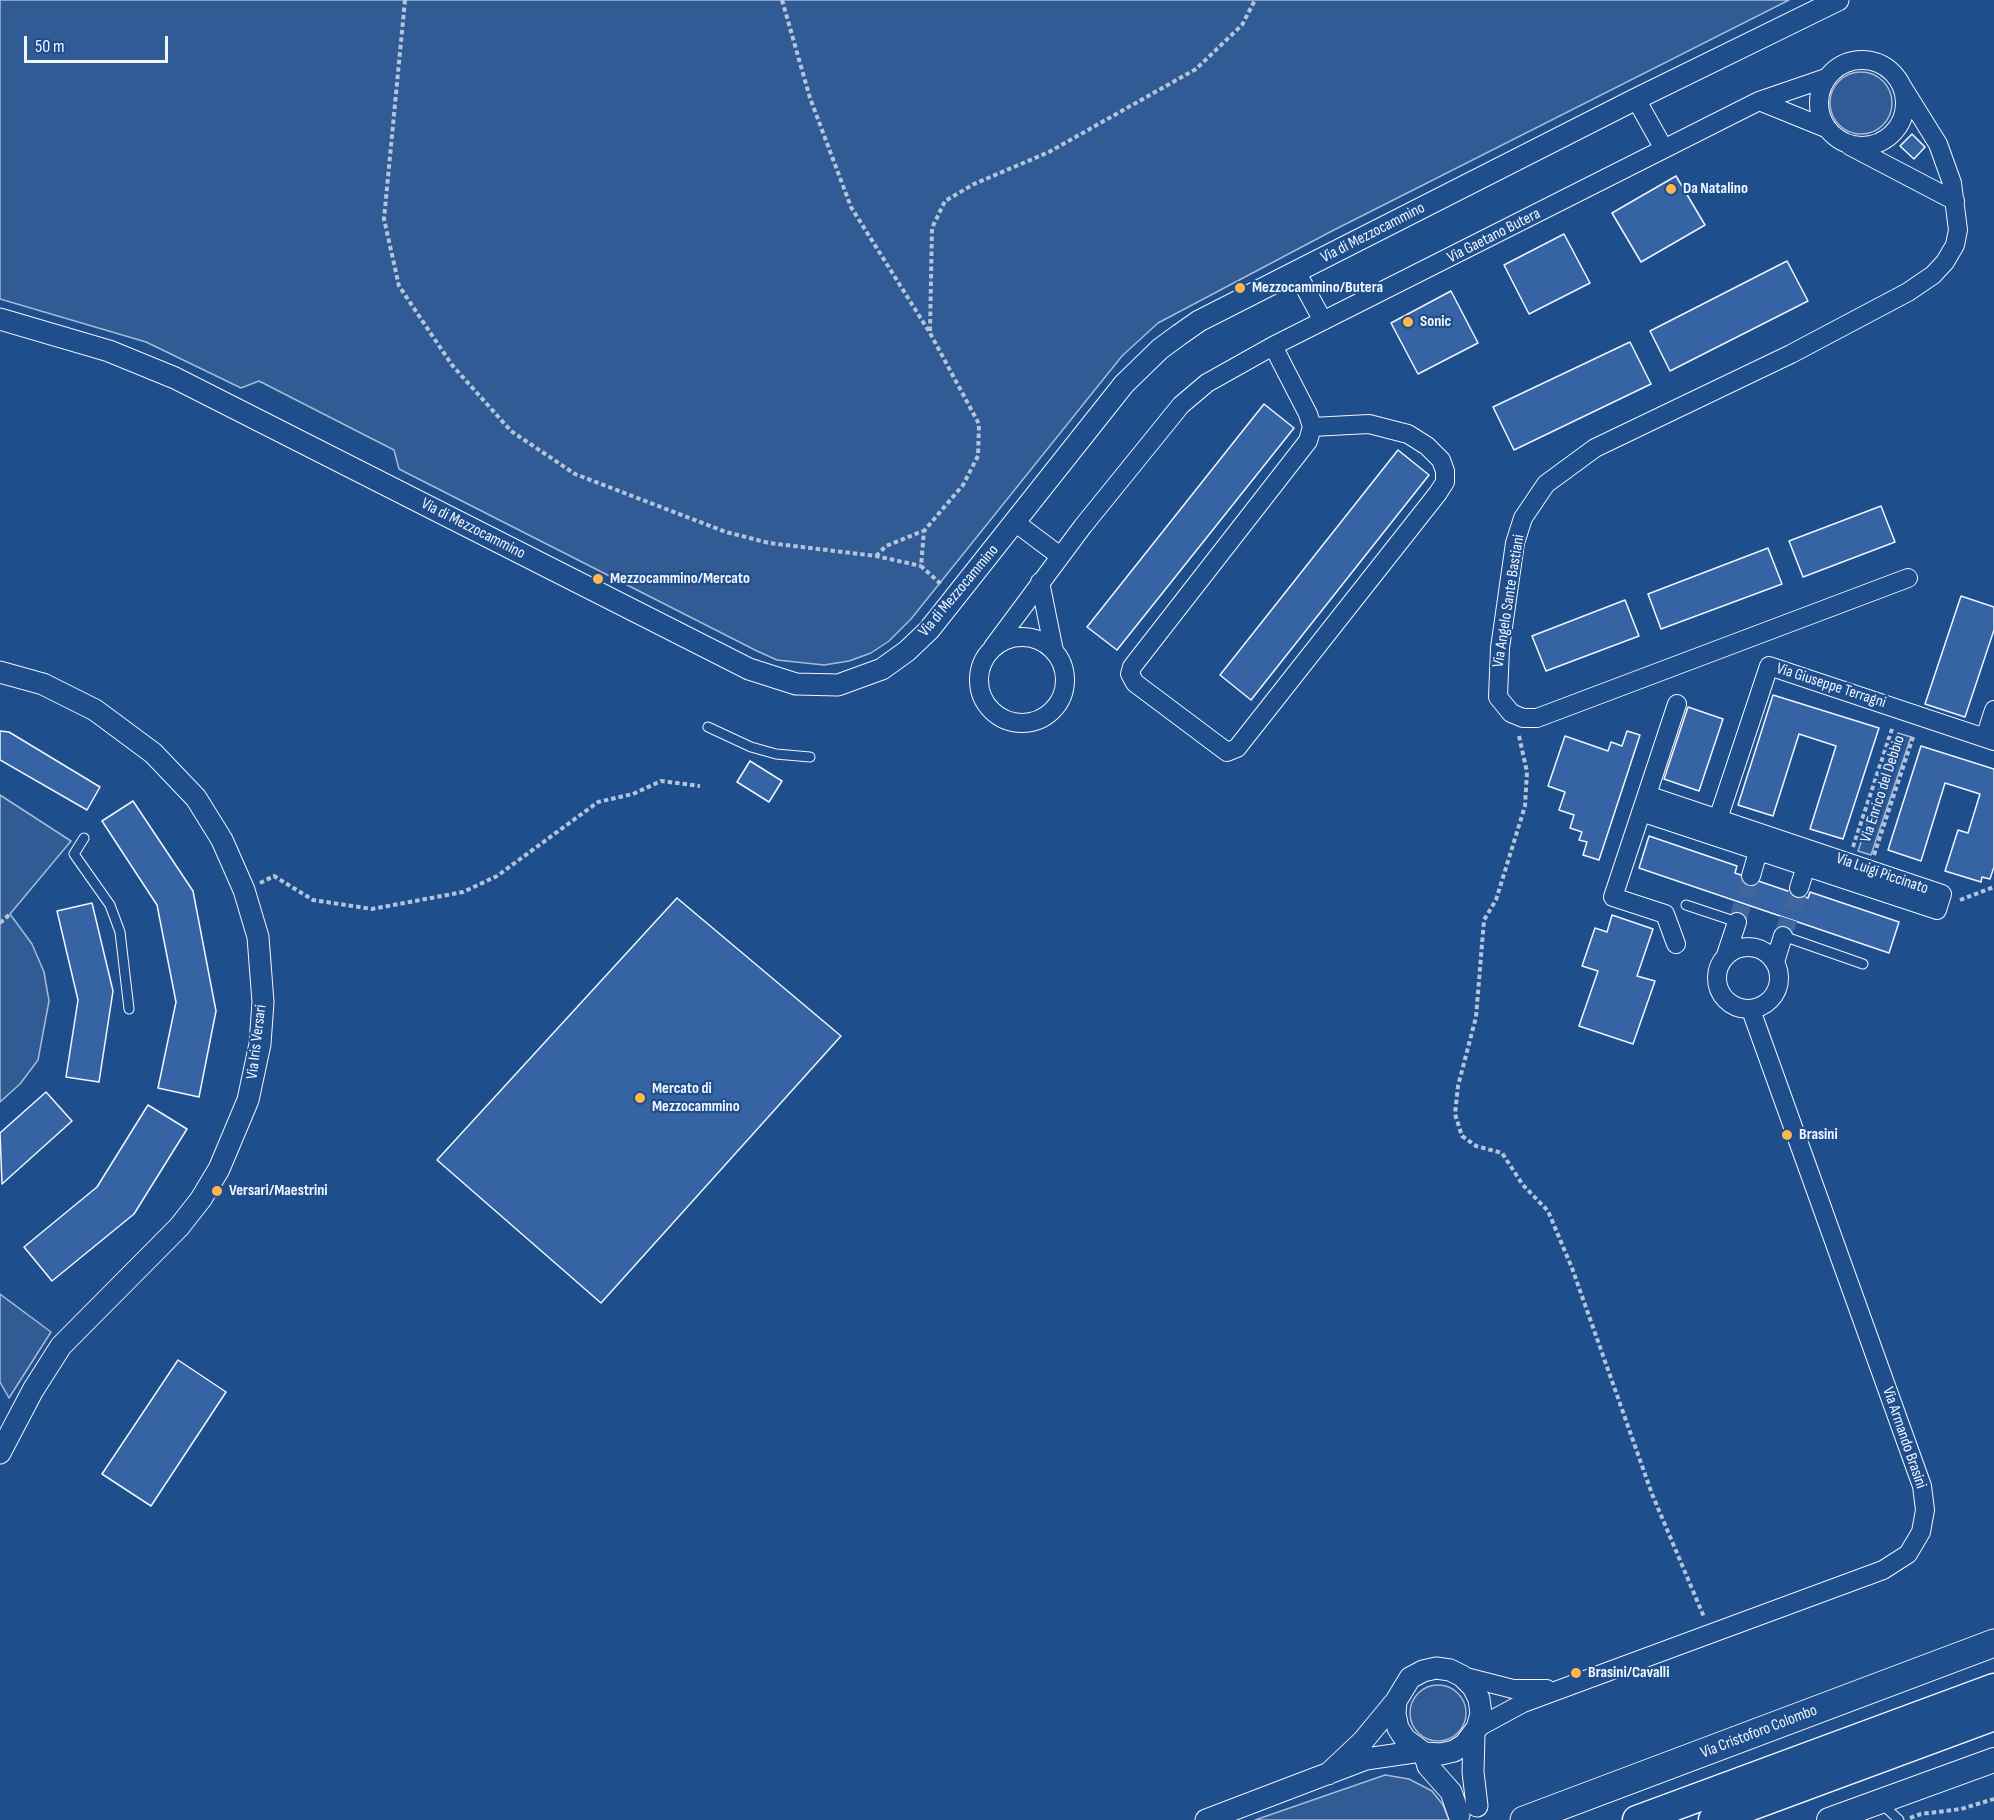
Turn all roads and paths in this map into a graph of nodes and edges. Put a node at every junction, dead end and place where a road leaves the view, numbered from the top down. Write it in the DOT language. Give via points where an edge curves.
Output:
graph roads {
  1 [pos="405,0"];
  2 [pos="782,0"];
  3 [pos="1255,0"];
  4 [pos="1838,0"];
  5 [pos="1826,78"];
  6 [pos="1900,83"];
  7 [pos="1636,99"];
  8 [pos="1759,101"];
  9 [pos="1834,135"];
  10 [pos="1664,149"];
  11 [pos="1955,201"];
  12 [pos="1297,273"];
  13 [pos="0,319"];
  14 [pos="1323,321"];
  15 [pos="930,333"];
  16 [pos="1273,346"];
  17 [pos="1312,427"];
  18 [pos="1016,524"];
  19 [pos="924,531"];
  20 [pos="876,556"];
  21 [pos="1060,556"];
  22 [pos="921,566"];
  23 [pos="1908,578"];
  24 [pos="1040,582"];
  25 [pos="956,597"];
  26 [pos="1757,635"];
  27 [pos="993,647"];
  28 [pos="1054,651"];
  29 [pos="1769,666"];
  30 [pos="0,672"];
  31 [pos="1677,704"];
  32 [pos="1503,706"];
  33 [pos="1898,709"];
  34 [pos="1994,710"];
  35 [pos="1920,716"];
  36 [pos="708,727"];
  37 [pos="1989,739"];
  38 [pos="810,757"];
  39 [pos="700,786"];
  40 [pos="1647,795"];
  41 [pos="1641,812"];
  42 [pos="1718,818"];
  43 [pos="1712,836"];
  44 [pos="84,838"];
  45 [pos="1811,849"];
  46 [pos="1758,852"];
  47 [pos="1848,862"];
  48 [pos="1806,867"];
  49 [pos="274,876"];
  50 [pos="1751,876"];
  51 [pos="1866,878"];
  52 [pos="1994,887"];
  53 [pos="1799,888"];
  54 [pos="1942,894"];
  55 [pos="1686,905"];
  56 [pos="10,914"];
  57 [pos="1737,922"];
  58 [pos="0,923"];
  59 [pos="1783,936"];
  60 [pos="1676,944"];
  61 [pos="1726,955"];
  62 [pos="1775,962"];
  63 [pos="1863,964"];
  64 [pos="129,1009"];
  65 [pos="1751,1010"];
  66 [pos="0,1453"];
  67 [pos="1712,1635"];
  68 [pos="1994,1643"];
  69 [pos="1462,1676"];
  70 [pos="1567,1687"];
  71 [pos="1994,1688"];
  72 [pos="1396,1701"];
  73 [pos="1994,1716"];
  74 [pos="1476,1731"];
  75 [pos="1422,1752"];
  76 [pos="1994,1760"];
  77 [pos="1328,1774"];
  78 [pos="1994,1799"];
  79 [pos="1878,1801"];
  80 [pos="1206,1820"];
  81 [pos="1524,1820"];
  82 [pos="1637,1820"];
  83 [pos="1713,1820"];
  84 [pos="1828,1820"];
  85 [pos="1899,1820"];
  86 [pos="1905,1820"];
  1 -- 20 [label="path" via="384,219 399,286 452,365 511,431 575,474 726,532 770,543"];
  2 -- 15 [label="path" via="810,98 852,207"];
  3 -- 15 [label="path" via="1242,25 1196,69 1049,152 974,184 945,201 932,228"];
  4 -- 7 [label="street, Via di Mezzocammino"];
  5 -- 6 [label="street" via="1843,64 1865,60 1879,63"];
  5 -- 8 [label="street, Via Gaetano Butera"];
  5 -- 9 [label="street" via="1818,103 1821,117"];
  6 -- 9 [label="street" via="1904,110 1892,134 1867,145 1854,145"];
  6 -- 11 [label="street, Via Angelo Sante Bastiani" via="1938,144"];
  7 -- 10 [label="street"];
  7 -- 12 [label="street, Via di Mezzocammino"];
  8 -- 9 [label="street"];
  8 -- 10 [label="street, Via Gaetano Butera"];
  9 -- 11 [label="street"];
  10 -- 14 [label="street, Via Gaetano Butera"];
  11 -- 32 [label="street, Via Angelo Sante Bastiani" via="1955,245 1940,269 1925,282 1791,354 1595,448 1546,484 1528,509 1515,543 1500,648 1497,689"];
  12 -- 14 [label="street"];
  12 -- 18 [label="street, Via di Mezzocammino" via="1199,321 1160,349 1124,384"];
  13 -- 25 [label="street, Via di Mezzocammino" via="109,351 166,374 749,669 772,677 822,686 867,676 907,651"];
  14 -- 16 [label="street, Via Gaetano Butera"];
  15 -- 19 [label="path" via="979,424 978,456 963,485"];
  16 -- 17 [label="street"];
  16 -- 21 [label="street, Via Gaetano Butera" via="1192,393"];
  17 -- 17 [label="street" via="1304,448 1130,671 1135,683 1227,752 1237,748 1444,482 1441,460 1408,434 1383,425"];
  18 -- 21 [label="street"];
  18 -- 25 [label="street, Via di Mezzocammino"];
  19 -- 20 [label="path" via="886,546"];
  19 -- 22 [label="path"];
  20 -- 22 [label="path"];
  21 -- 24 [label="street, Via Gaetano Butera"];
  22 -- 25 [label="path"];
  23 -- 26 [label="street"];
  24 -- 27 [label="street, Via Gaetano Butera"];
  24 -- 28 [label="street"];
  26 -- 29 [label="street"];
  26 -- 32 [label="street" via="1538,718 1520,717"];
  27 -- 28 [label="street" via="1023,636 1041,641"];
  27 -- 28 [label="street" via="982,661 979,692 997,717 1013,723 1029,724 1042,719 1053,711 1063,695 1063,666"];
  29 -- 33 [label="street, Via Giuseppe Terragni"];
  29 -- 42 [label="street, Via Giuseppe Terragni"];
  30 -- 66 [label="street, Via Iris Versari" via="43,684 95,710 138,740 192,793 222,840 244,890 258,937 264,1002 248,1100 210,1185 165,1242 69,1335 33,1390"];
  31 -- 40 [label="street"];
  32 -- 67 [label="path" via="1504,720 1521,738 1527,772 1525,806 1496,900 1484,920 1476,1017 1455,1114 1462,1136 1476,1146 1502,1153 1523,1185 1548,1211 1652,1494"];
  33 -- 35 [label="street, Via Giuseppe Terragni"];
  33 -- 47 [label="path, Via Enrico del Debbio"];
  34 -- 37 [label="street"];
  35 -- 37 [label="street, Via Giuseppe Terragni"];
  35 -- 51 [label="path, Via Enrico del Debbio"];
  36 -- 38 [label="lane" via="752,747"];
  39 -- 49 [label="path" via="661,781 633,794 598,802 497,876 463,892 372,909 313,900"];
  40 -- 41 [label="street"];
  40 -- 42 [label="street, Via Luigi Piccinato"];
  41 -- 43 [label="street, Via Luigi Piccinato"];
  41 -- 60 [label="street" via="1613,897 1665,914"];
  42 -- 43 [label="street, Via Giuseppe Terragni"];
  42 -- 45 [label="street, Via Luigi Piccinato"];
  43 -- 46 [label="street, Via Luigi Piccinato"];
  44 -- 64 [label="lane" via="74,854 110,905 120,932"];
  45 -- 47 [label="street, Via Luigi Piccinato"];
  45 -- 48 [label="street"];
  46 -- 48 [label="street, Via Luigi Piccinato"];
  46 -- 50 [label="street"];
  47 -- 51 [label="street, Via Luigi Piccinato"];
  48 -- 51 [label="street, Via Luigi Piccinato"];
  48 -- 53 [label="street"];
  51 -- 54 [label="street, Via Luigi Piccinato" via="1937,910"];
  52 -- 54 [label="path" via="1959,900"];
  55 -- 57 [label="lane"];
  56 -- 58 [label="path"];
  57 -- 61 [label="street"];
  59 -- 62 [label="street"];
  59 -- 63 [label="lane"];
  61 -- 62 [label="street" via="1752,947"];
  61 -- 65 [label="street" via="1716,972 1719,991 1732,1006"];
  62 -- 65 [label="street" via="1779,983 1776,993 1770,1001"];
  65 -- 67 [label="street, Via Armando Brasini" via="1898,1417 1922,1486 1925,1510 1916,1543 1898,1563"];
  67 -- 70 [label="street, Via Armando Brasini"];
  68 -- 81 [label="main road, Via Cristoforo Colombo"];
  69 -- 70 [label="street, Via Armando Brasini" via="1513,1689"];
  69 -- 72 [label="street, Via Armando Brasini" via="1436,1668 1422,1671 1410,1678"];
  69 -- 74 [label="street" via="1479,1700 1481,1714"];
  70 -- 74 [label="street, Via Armando Brasini" via="1511,1708"];
  71 -- 82 [label="highway"];
  72 -- 75 [label="street" via="1398,1728"];
  72 -- 77 [label="street, Via Armando Brasini" via="1353,1752"];
  73 -- 83 [label="highway"];
  74 -- 75 [label="street, Via Armando Brasini" via="1454,1751"];
  74 -- 75 [label="street" via="1468,1811 1428,1766"];
  75 -- 77 [label="street, Via Armando Brasini" via="1381,1755"];
  76 -- 79 [label="main road"];
  77 -- 80 [label="street, Via Armando Brasini"];
  78 -- 86 [label="path"];
  79 -- 84 [label="main road"];
  79 -- 85 [label="lane"];
}
